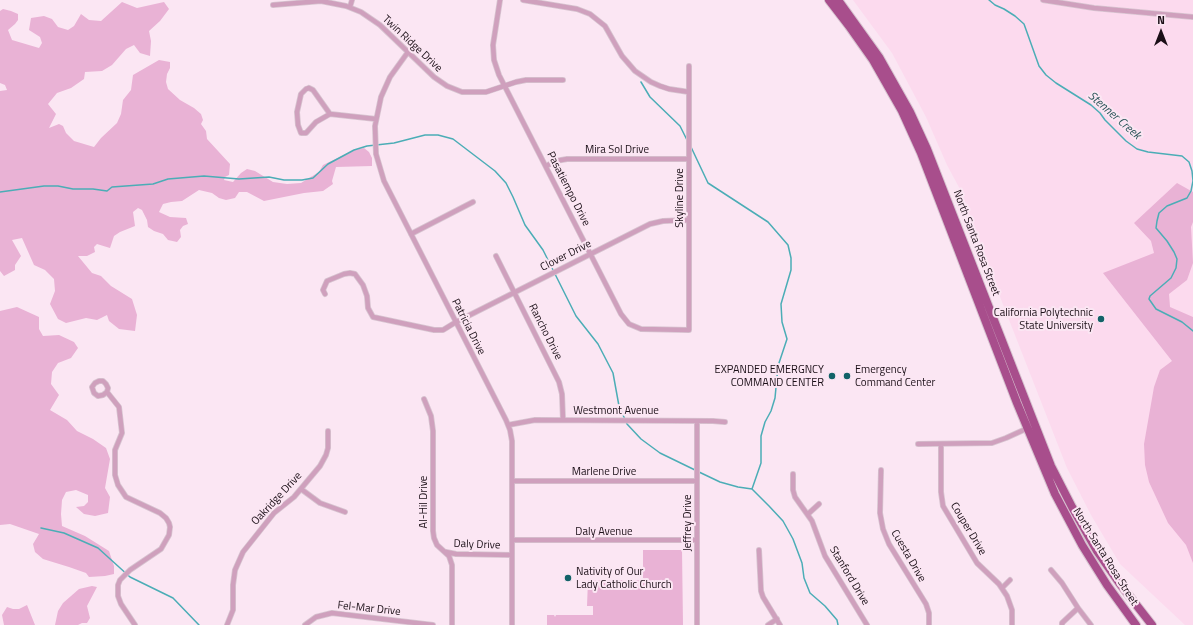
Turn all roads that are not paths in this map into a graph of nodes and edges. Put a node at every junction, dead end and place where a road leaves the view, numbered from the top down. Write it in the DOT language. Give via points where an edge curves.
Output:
graph roads {
  1 [pos="352,0"];
  2 [pos="500,0"];
  3 [pos="523,0"];
  4 [pos="829,0"];
  5 [pos="838,0"];
  6 [pos="1043,0"];
  7 [pos="273,5"];
  8 [pos="350,7"];
  9 [pos="1193,18"];
  10 [pos="408,52"];
  11 [pos="689,66"];
  12 [pos="562,80"];
  13 [pos="505,86"];
  14 [pos="689,92"];
  15 [pos="330,114"];
  16 [pos="376,120"];
  17 [pos="689,159"];
  18 [pos="546,166"];
  19 [pos="473,202"];
  20 [pos="689,220"];
  21 [pos="411,234"];
  22 [pos="590,253"];
  23 [pos="496,256"];
  24 [pos="514,292"];
  25 [pos="325,294"];
  26 [pos="456,322"];
  27 [pos="689,330"];
  28 [pos="107,392"];
  29 [pos="424,399"];
  30 [pos="563,420"];
  31 [pos="697,421"];
  32 [pos="725,422"];
  33 [pos="508,425"];
  34 [pos="1032,427"];
  35 [pos="328,431"];
  36 [pos="918,444"];
  37 [pos="941,444"];
  38 [pos="881,470"];
  39 [pos="793,474"];
  40 [pos="512,481"];
  41 [pos="697,481"];
  42 [pos="301,489"];
  43 [pos="819,504"];
  44 [pos="345,512"];
  45 [pos="808,514"];
  46 [pos="512,540"];
  47 [pos="697,540"];
  48 [pos="442,550"];
  49 [pos="759,550"];
  50 [pos="512,554"];
  51 [pos="1050,570"];
  52 [pos="1010,580"];
  53 [pos="1002,588"];
  54 [pos="1078,608"];
  55 [pos="777,619"];
  56 [pos="135,625"];
  57 [pos="227,625"];
  58 [pos="305,625"];
  59 [pos="433,625"];
  60 [pos="452,625"];
  61 [pos="512,625"];
  62 [pos="697,625"];
  63 [pos="768,625"];
  64 [pos="780,625"];
  65 [pos="867,625"];
  66 [pos="929,625"];
  67 [pos="1012,625"];
  68 [pos="1062,625"];
  69 [pos="1091,625"];
  70 [pos="1136,625"];
  71 [pos="1152,625"];
  1 -- 8 [label="street"];
  2 -- 13 [label="street, Pasatiempo Drive" via="493,53 496,68"];
  3 -- 14 [label="street" via="590,14 605,26 622,56 635,71 660,86"];
  4 -- 34 [label="highway, North Santa Rosa Street" via="873,60 902,111"];
  5 -- 34 [label="highway, North Santa Rosa Street" via="879,58 910,112 927,149"];
  6 -- 9 [label="street"];
  7 -- 8 [label="street, Twin Ridge Drive" via="321,1"];
  8 -- 10 [label="street, Twin Ridge Drive" via="371,18"];
  10 -- 13 [label="street, Twin Ridge Drive" via="440,82 454,90 478,93"];
  10 -- 16 [label="street, Patricia Drive" via="390,77 381,97"];
  11 -- 14 [label="street, Skyline Drive"];
  12 -- 13 [label="street, Twin Ridge Drive" via="526,80"];
  13 -- 18 [label="street, Pasatiempo Drive"];
  14 -- 17 [label="street, Skyline Drive"];
  15 -- 15 [label="street" via="313,90 309,88 301,94 297,112 301,133 306,133 316,122"];
  15 -- 16 [label="street"];
  16 -- 21 [label="street, Patricia Drive" via="376,154 382,175"];
  17 -- 18 [label="street, Mira Sol Drive" via="567,159"];
  17 -- 20 [label="street, Skyline Drive"];
  18 -- 22 [label="street, Pasatiempo Drive"];
  19 -- 21 [label="street"];
  20 -- 22 [label="street, Clover Drive" via="663,220 650,224"];
  20 -- 27 [label="street, Skyline Drive"];
  21 -- 26 [label="street, Patricia Drive"];
  22 -- 24 [label="street, Clover Drive"];
  22 -- 27 [label="street, Pasatiempo Drive" via="621,314 630,324 648,330"];
  23 -- 24 [label="street, Rancho Drive"];
  24 -- 26 [label="street, Clover Drive"];
  24 -- 30 [label="street, Rancho Drive" via="559,382"];
  25 -- 26 [label="street, Clover Drive" via="323,290 327,281 344,274 355,274 363,285 368,308 373,317 434,330 443,330"];
  26 -- 33 [label="street, Patricia Drive"];
  28 -- 56 [label="street" via="118,407 122,433 115,450 115,475 118,485 126,497 160,513 170,527 169,535 161,549 130,570 118,585 121,604"];
  29 -- 48 [label="street, Al-Hil Drive" via="431,416 433,431 433,531 437,545"];
  30 -- 31 [label="street, Westmont Avenue"];
  30 -- 33 [label="street, Westmont Avenue" via="525,421"];
  31 -- 32 [label="street, Westmont Avenue"];
  31 -- 41 [label="street, Jeffrey Drive"];
  33 -- 40 [label="street, Patricia Drive" via="512,441"];
  34 -- 37 [label="street" via="992,443"];
  34 -- 70 [label="highway, North Santa Rosa Street" via="1055,494 1082,545"];
  34 -- 71 [label="highway, North Santa Rosa Street" via="1097,551"];
  35 -- 42 [label="street, Oakridge Drive" via="326,454 320,466"];
  36 -- 37 [label="street"];
  37 -- 53 [label="street, Couper Drive" via="941,497 944,510 977,562"];
  38 -- 66 [label="street, Cuesta Drive" via="880,513 883,529 889,544 926,604"];
  39 -- 45 [label="street, Stanford Drive" via="794,494"];
  40 -- 41 [label="street, Marlene Drive"];
  40 -- 46 [label="street, Patricia Drive"];
  41 -- 47 [label="street, Jeffrey Drive"];
  42 -- 44 [label="street" via="320,503"];
  42 -- 57 [label="street, Oakridge Drive" via="274,512 243,552 235,570 233,610"];
  43 -- 45 [label="street"];
  45 -- 65 [label="street, Stanford Drive" via="825,556"];
  46 -- 47 [label="street, Daly Avenue"];
  46 -- 50 [label="street, Patricia Drive"];
  47 -- 62 [label="street, Jeffrey Drive"];
  48 -- 50 [label="street, Daly Drive" via="456,554"];
  48 -- 60 [label="street, Al-Hil Drive" via="449,556 452,565"];
  49 -- 55 [label="street" via="761,591"];
  50 -- 61 [label="street, Patricia Drive"];
  51 -- 54 [label="street"];
  52 -- 53 [label="street"];
  53 -- 67 [label="street, Couper Drive" via="1010,603"];
  54 -- 68 [label="street"];
  54 -- 69 [label="street"];
  55 -- 63 [label="street"];
  55 -- 64 [label="street"];
  58 -- 59 [label="street, Fel-Mar Drive" via="316,617 332,613"];
}
